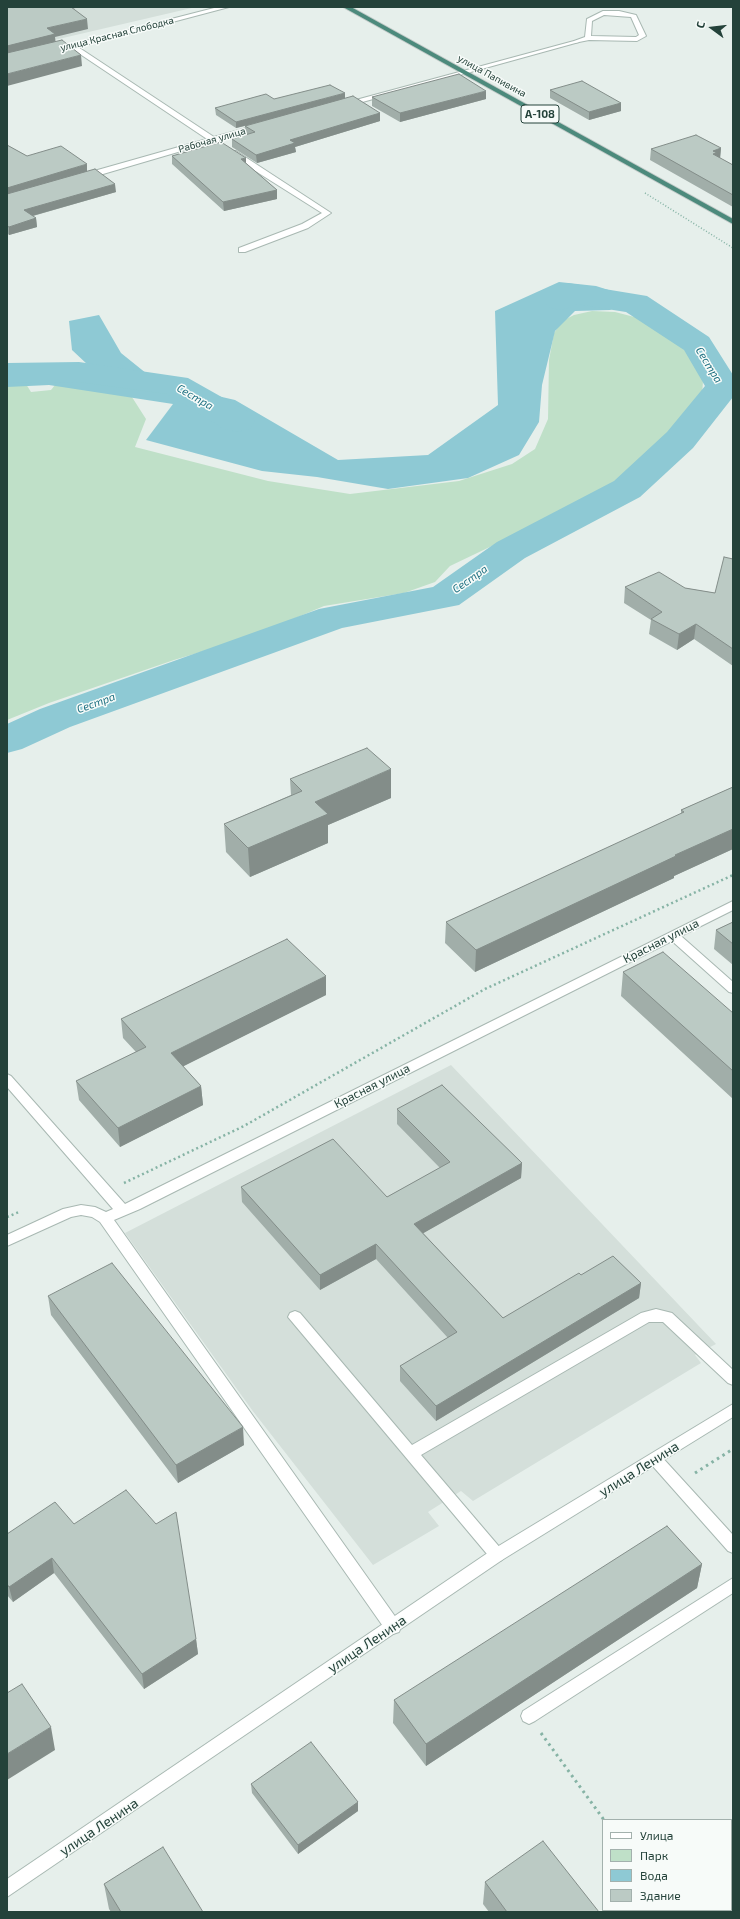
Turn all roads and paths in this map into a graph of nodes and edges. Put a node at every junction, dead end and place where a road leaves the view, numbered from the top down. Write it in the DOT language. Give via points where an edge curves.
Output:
graph roads {
  1 [pos="226,7"];
  2 [pos="346,7"];
  3 [pos="588,38"];
  4 [pos="72,46"];
  5 [pos="58,49"];
  6 [pos="465,72"];
  7 [pos="340,105"];
  8 [pos="272,123"];
  9 [pos="212,139"];
  10 [pos="75,179"];
  11 [pos="639,190"];
  12 [pos="733,222"];
  13 [pos="733,248"];
  14 [pos="242,250"];
  15 [pos="733,875"];
  16 [pos="733,905"];
  17 [pos="673,935"];
  18 [pos="733,989"];
  19 [pos="7,1079"];
  20 [pos="106,1192"];
  21 [pos="122,1210"];
  22 [pos="23,1211"];
  23 [pos="7,1217"];
  24 [pos="106,1218"];
  25 [pos="7,1242"];
  26 [pos="295,1317"];
  27 [pos="733,1379"];
  28 [pos="733,1410"];
  29 [pos="733,1448"];
  30 [pos="411,1453"];
  31 [pos="655,1459"];
  32 [pos="678,1484"];
  33 [pos="733,1546"];
  34 [pos="497,1555"];
  35 [pos="733,1585"];
  36 [pos="393,1626"];
  37 [pos="529,1716"];
  38 [pos="603,1819"];
  39 [pos="7,1889"];
  1 -- 4 [label="street, улица Красная Слободка"];
  2 -- 6 [label="highway, улица Папивина / А-108"];
  3 -- 3 [label="street" via="637,39 643,36 634,16 619,13 603,14 589,20"];
  3 -- 6 [label="street"];
  4 -- 5 [label="street, улица Красная Слободка"];
  4 -- 9 [label="street"];
  6 -- 7 [label="street"];
  6 -- 12 [label="highway, улица Папивина / А-108"];
  8 -- 9 [label="street, Рабочая улица"];
  9 -- 10 [label="street, Рабочая улица"];
  9 -- 14 [label="street" via="327,213 305,226"];
  11 -- 13 [label="path"];
  15 -- 20 [label="path" via="485,989 244,1126"];
  16 -- 17 [label="street, Красная улица"];
  17 -- 18 [label="street"];
  17 -- 21 [label="street, Красная улица"];
  19 -- 20 [label="street"];
  20 -- 21 [label="street"];
  21 -- 24 [label="street, Красная улица"];
  22 -- 23 [label="path"];
  24 -- 25 [label="street" via="95,1212 81,1210 68,1213"];
  24 -- 36 [label="street"];
  26 -- 30 [label="street"];
  27 -- 30 [label="street" via="667,1317 656,1314 646,1317"];
  28 -- 31 [label="street, улица Ленина"];
  29 -- 32 [label="path"];
  30 -- 34 [label="street"];
  31 -- 32 [label="street"];
  31 -- 34 [label="street, улица Ленина"];
  32 -- 33 [label="street"];
  34 -- 36 [label="street, улица Ленина"];
  35 -- 37 [label="street"];
  36 -- 39 [label="street, улица Ленина"];
  37 -- 38 [label="path"];
}
